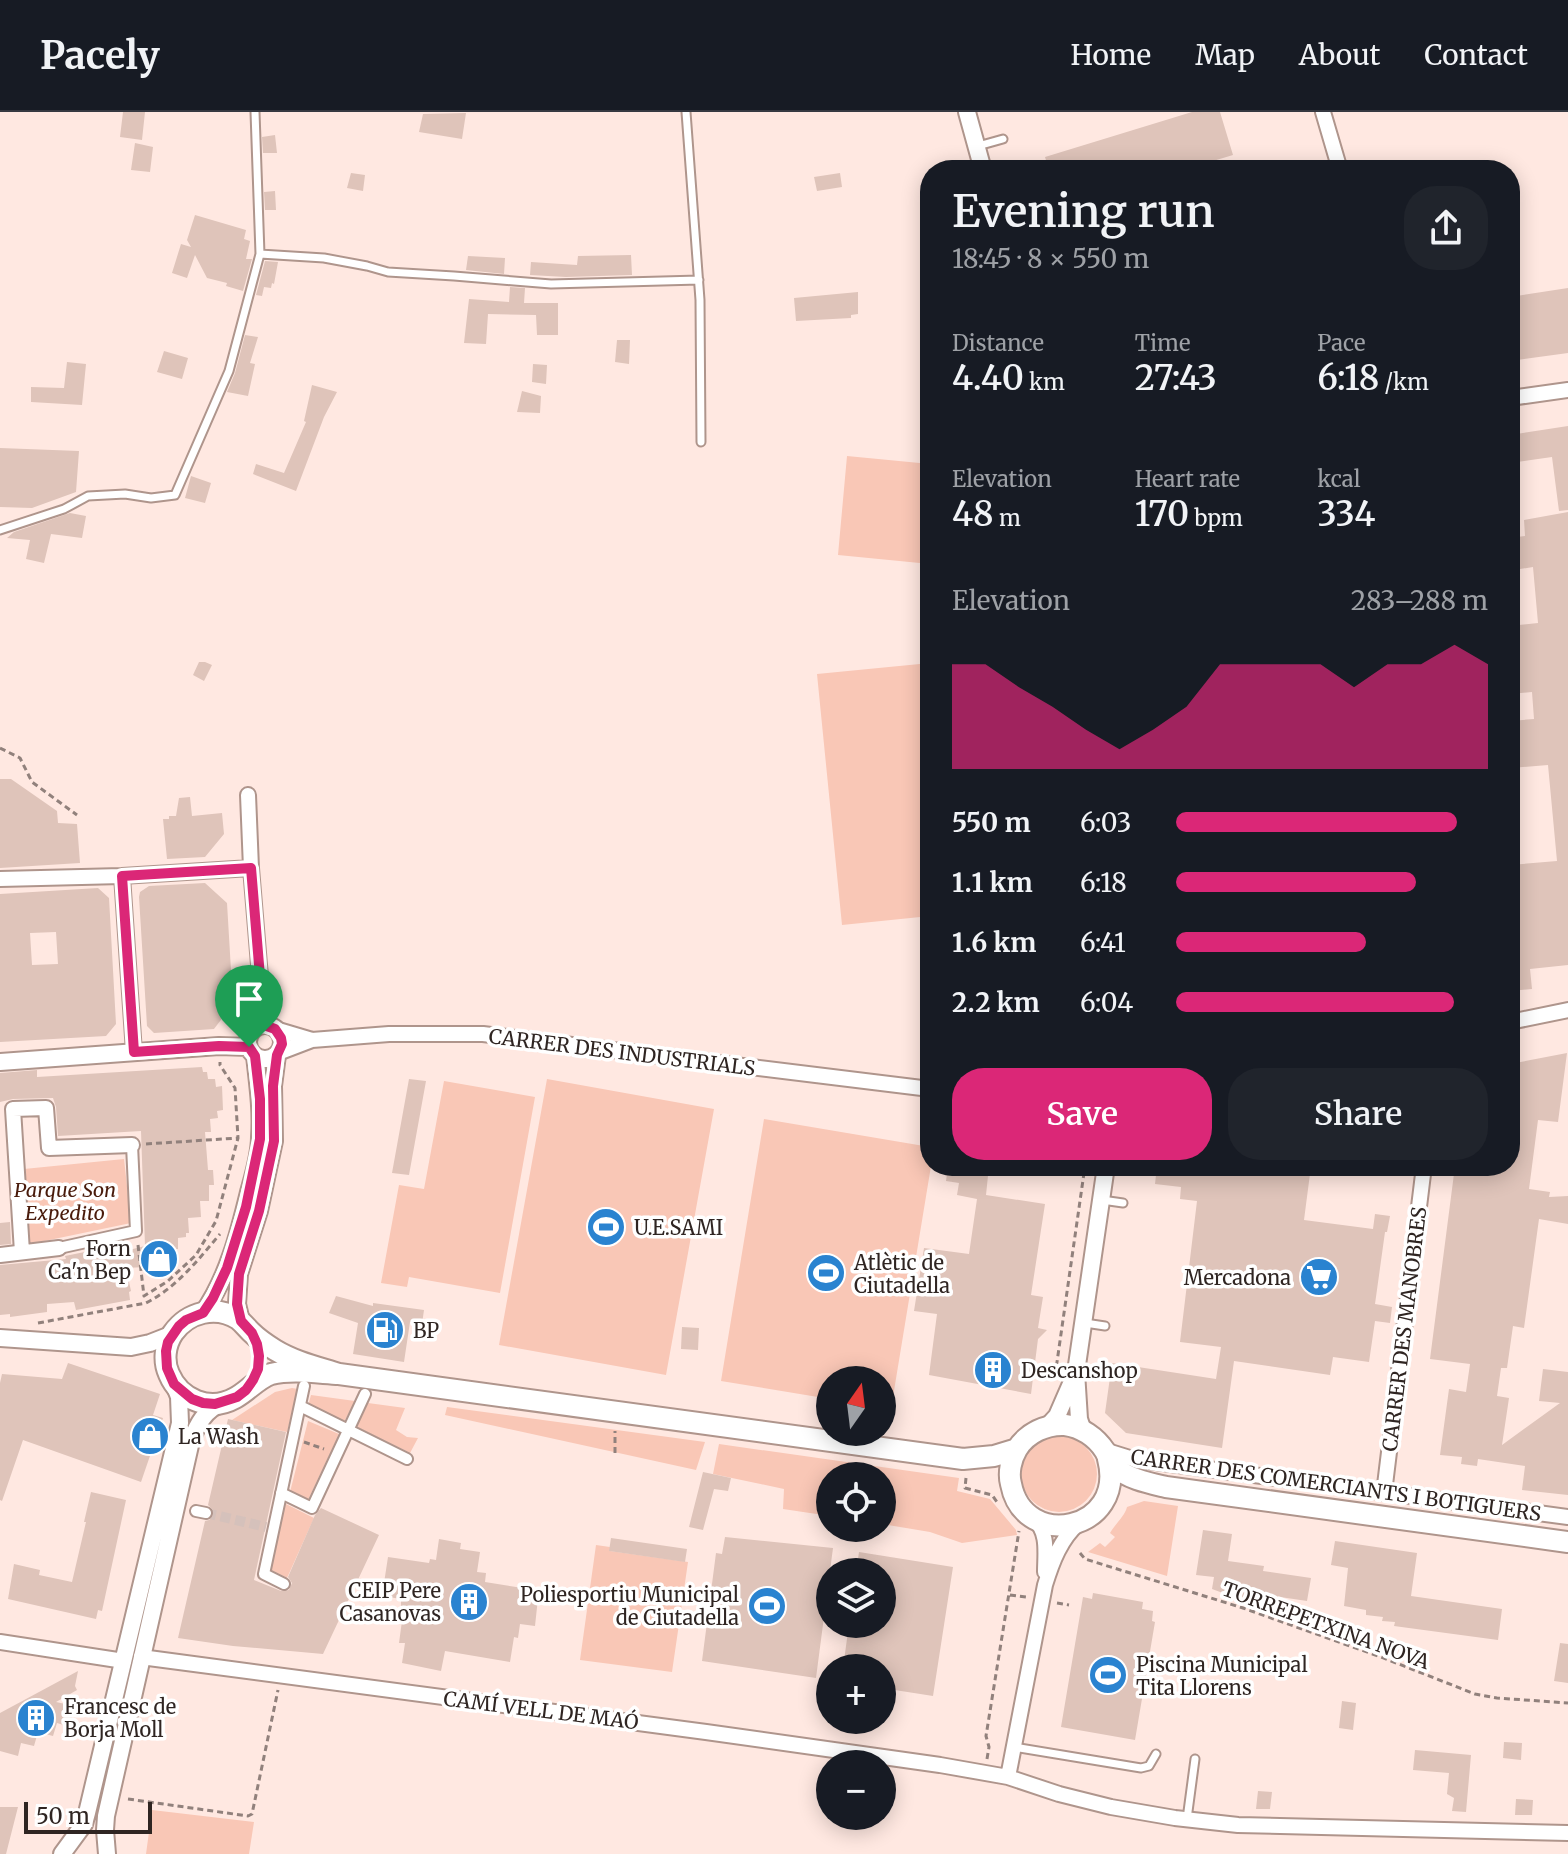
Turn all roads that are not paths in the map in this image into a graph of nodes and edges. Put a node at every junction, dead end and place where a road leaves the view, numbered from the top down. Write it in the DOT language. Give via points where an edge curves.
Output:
graph roads {
  1 [pos="255,112"];
  2 [pos="686,112"];
  3 [pos="967,112"];
  4 [pos="1323,112"];
  5 [pos="1003,139"];
  6 [pos="976,147"];
  7 [pos="980,160"];
  8 [pos="1337,160"];
  9 [pos="260,254"];
  10 [pos="699,280"];
  11 [pos="1568,390"];
  12 [pos="1520,397"];
  13 [pos="701,442"];
  14 [pos="0,530"];
  15 [pos="248,795"];
  16 [pos="251,868"];
  17 [pos="122,876"];
  18 [pos="0,879"];
  19 [pos="1568,1010"];
  20 [pos="1520,1020"];
  21 [pos="270,1027"];
  22 [pos="312,1040"];
  23 [pos="252,1051"];
  24 [pos="134,1052"];
  25 [pos="277,1054"];
  26 [pos="0,1062"];
  27 [pos="920,1088"];
  28 [pos="132,1145"];
  29 [pos="1105,1176"];
  30 [pos="1423,1176"];
  31 [pos="1101,1200"];
  32 [pos="1123,1203"];
  33 [pos="59,1248"];
  34 [pos="22,1252"];
  35 [pos="0,1255"];
  36 [pos="203,1313"];
  37 [pos="1083,1322"];
  38 [pos="1105,1326"];
  39 [pos="246,1327"];
  40 [pos="173,1334"];
  41 [pos="0,1338"];
  42 [pos="1076,1372"];
  43 [pos="339,1374"];
  44 [pos="174,1384"];
  45 [pos="304,1386"];
  46 [pos="246,1390"];
  47 [pos="365,1394"];
  48 [pos="226,1402"];
  49 [pos="300,1406"];
  50 [pos="1047,1427"];
  51 [pos="348,1430"];
  52 [pos="1083,1431"];
  53 [pos="1017,1449"];
  54 [pos="1106,1454"];
  55 [pos="407,1459"];
  56 [pos="967,1459"];
  57 [pos="1166,1487"];
  58 [pos="281,1493"];
  59 [pos="1384,1493"];
  60 [pos="1006,1497"];
  61 [pos="1106,1497"];
  62 [pos="1568,1517"];
  63 [pos="1024,1522"];
  64 [pos="1080,1522"];
  65 [pos="1568,1542"];
  66 [pos="284,1584"];
  67 [pos="1045,1585"];
  68 [pos="0,1642"];
  69 [pos="141,1657"];
  70 [pos="124,1661"];
  71 [pos="1014,1747"];
  72 [pos="1156,1754"];
  73 [pos="1195,1759"];
  74 [pos="1008,1777"];
  75 [pos="1187,1819"];
  76 [pos="1568,1833"];
  77 [pos="62,1854"];
  78 [pos="107,1854"];
  1 -- 9 [label="lane"];
  2 -- 10 [label="lane"];
  3 -- 6 [label="street"];
  4 -- 8 [label="street"];
  5 -- 6 [label="lane"];
  6 -- 7 [label="street"];
  9 -- 10 [label="lane" via="324,258 388,272 551,284"];
  9 -- 14 [label="lane" via="229,371 175,495 88,496"];
  10 -- 13 [label="lane"];
  11 -- 12 [label="street"];
  15 -- 16 [label="street"];
  16 -- 17 [label="street"];
  16 -- 21 [label="street"];
  17 -- 18 [label="street"];
  17 -- 24 [label="street"];
  19 -- 20 [label="street"];
  21 -- 22 [label="street, CARRER DES INDUSTRIALS"];
  21 -- 23 [label="street" via="253,1030"];
  21 -- 25 [label="street" via="281,1038"];
  22 -- 25 [label="street, CARRER DES INDUSTRIALS"];
  22 -- 27 [label="street, CARRER DES INDUSTRIALS" via="483,1034"];
  23 -- 24 [label="street" via="219,1046"];
  23 -- 25 [label="street" via="266,1059"];
  23 -- 36 [label="street" via="260,1099 254,1172 226,1270"];
  24 -- 26 [label="street"];
  25 -- 39 [label="street" via="274,1141 239,1274 237,1304"];
  28 -- 33 [label="street" via="136,1231"];
  28 -- 34 [label="street" via="49,1148 46,1108 13,1109"];
  29 -- 31 [label="street"];
  30 -- 59 [label="street, CARRER DES MANOBRES"];
  31 -- 32 [label="lane"];
  31 -- 37 [label="street"];
  33 -- 34 [label="street"];
  34 -- 35 [label="street"];
  36 -- 39 [label="main road" via="223,1313"];
  36 -- 40 [label="main road" via="186,1320"];
  37 -- 38 [label="lane"];
  37 -- 42 [label="street"];
  39 -- 43 [label="main road" via="279,1352"];
  39 -- 46 [label="main road" via="259,1356"];
  40 -- 41 [label="street" via="131,1347"];
  40 -- 44 [label="main road" via="166,1360"];
  42 -- 50 [label="street"];
  42 -- 52 [label="street"];
  43 -- 46 [label="main road" via="272,1374"];
  43 -- 56 [label="main road"];
  44 -- 48 [label="main road" via="192,1399"];
  44 -- 70 [label="street" via="180,1423"];
  45 -- 49 [label="street"];
  46 -- 48 [label="main road"];
  47 -- 51 [label="street"];
  48 -- 69 [label="street" via="201,1419 191,1441"];
  49 -- 51 [label="street"];
  49 -- 58 [label="street"];
  50 -- 52 [label="main road"];
  50 -- 53 [label="main road"];
  51 -- 55 [label="street"];
  51 -- 58 [label="street" via="312,1508"];
  52 -- 54 [label="main road"];
  53 -- 56 [label="main road"];
  53 -- 60 [label="main road"];
  54 -- 57 [label="main road" via="1117,1469"];
  54 -- 59 [label="street, CARRER DES COMERCIANTS I BOTIGUERS"];
  54 -- 61 [label="main road" via="1111,1478"];
  56 -- 60 [label="main road" via="1001,1477"];
  57 -- 61 [label="main road" via="1118,1490"];
  57 -- 65 [label="main road"];
  58 -- 66 [label="street" via="264,1574"];
  59 -- 62 [label="street, CARRER DES COMERCIANTS I BOTIGUERS"];
  60 -- 63 [label="main road" via="1020,1506"];
  61 -- 64 [label="main road"];
  63 -- 64 [label="main road"];
  63 -- 67 [label="street" via="1043,1532"];
  64 -- 67 [label="street" via="1066,1537"];
  67 -- 71 [label="street"];
  68 -- 70 [label="street"];
  69 -- 74 [label="street, CAMÍ VELL DE MAÓ"];
  69 -- 78 [label="street" via="106,1816"];
  70 -- 77 [label="street" via="84,1824"];
  71 -- 72 [label="lane" via="1141,1768"];
  71 -- 74 [label="street"];
  73 -- 75 [label="lane"];
  74 -- 75 [label="street, CAMÍ VELL DE MAÓ" via="1111,1807"];
  75 -- 76 [label="street, CAMÍ VELL DE MAÓ" via="1238,1825"];
}
